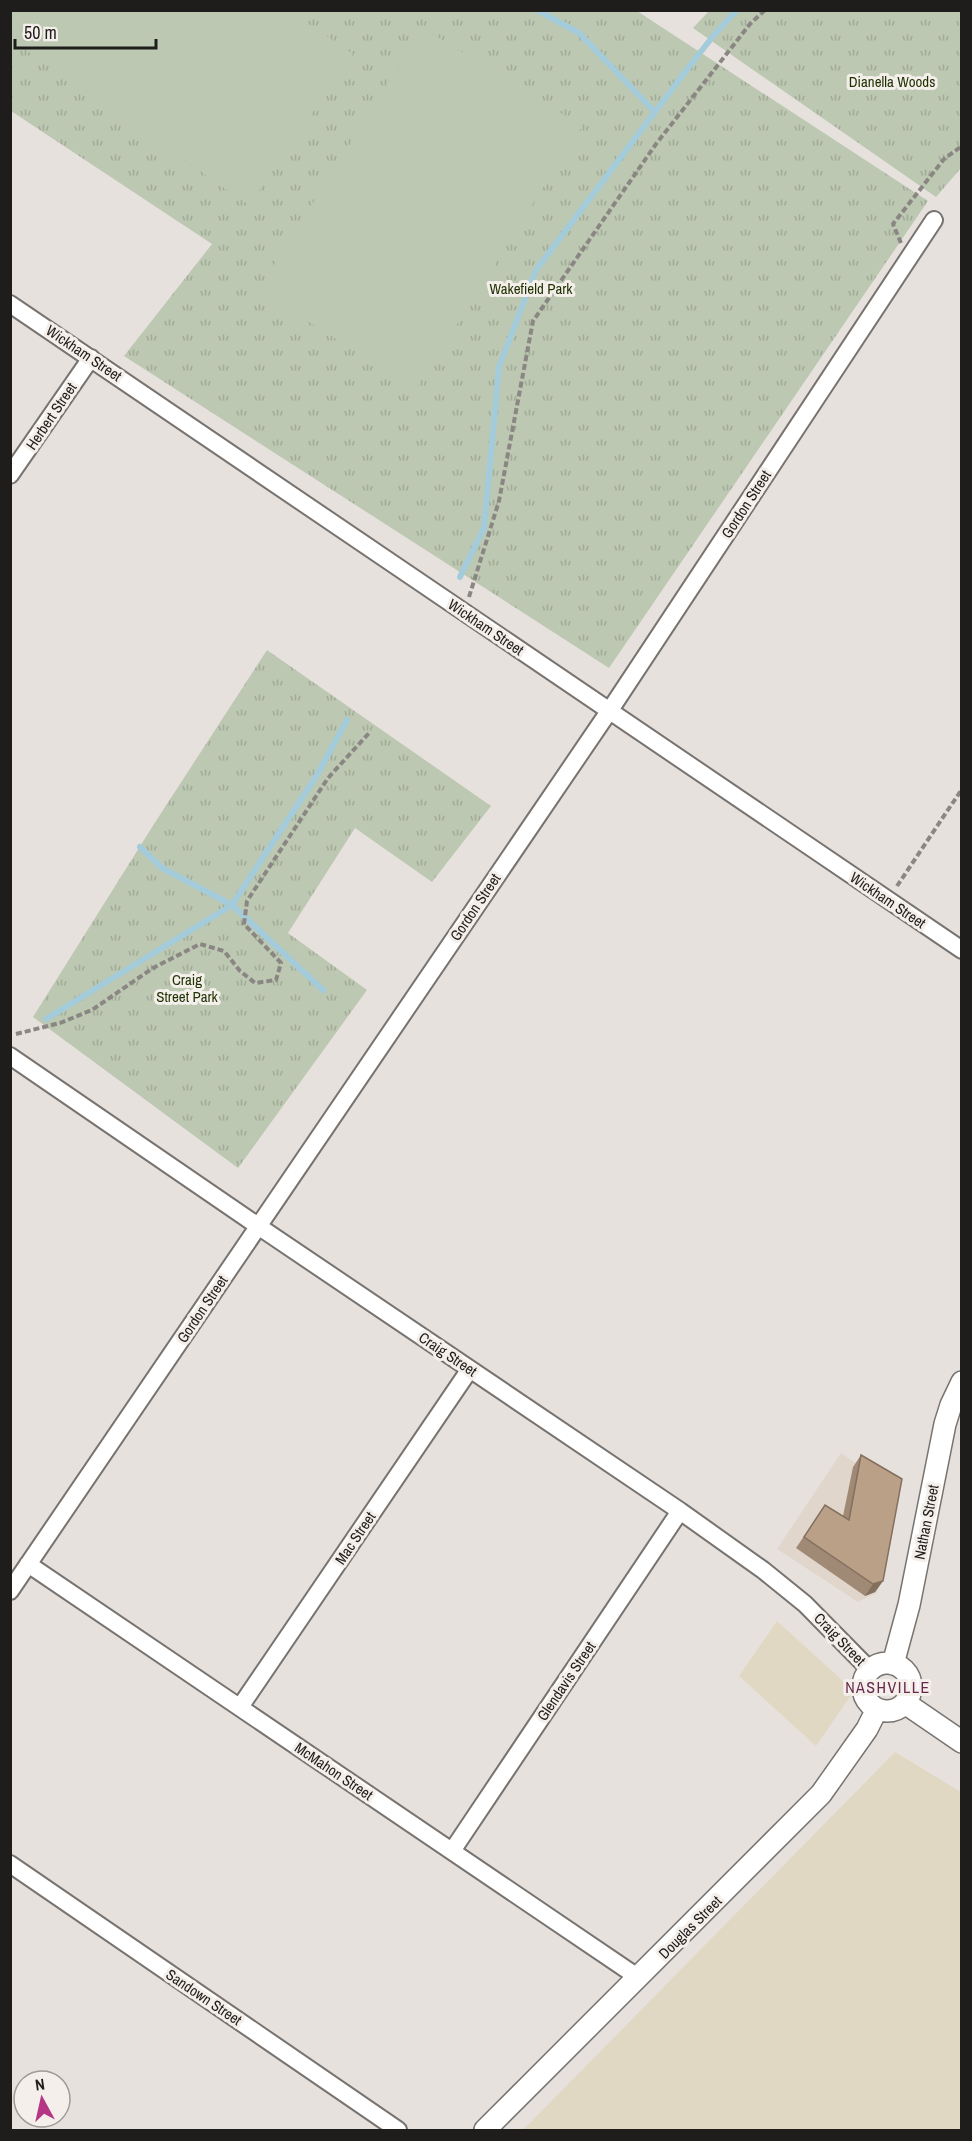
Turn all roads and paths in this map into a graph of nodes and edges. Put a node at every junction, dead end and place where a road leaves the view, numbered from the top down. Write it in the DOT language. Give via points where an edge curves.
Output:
graph roads {
  1 [pos="765,10"];
  2 [pos="962,146"];
  3 [pos="934,220"];
  4 [pos="913,252"];
  5 [pos="10,304"];
  6 [pos="91,358"];
  7 [pos="10,475"];
  8 [pos="464,612"];
  9 [pos="609,711"];
  10 [pos="370,732"];
  11 [pos="962,789"];
  12 [pos="888,900"];
  13 [pos="962,950"];
  14 [pos="16,1034"];
  15 [pos="10,1056"];
  16 [pos="258,1226"];
  17 [pos="470,1369"];
  18 [pos="962,1382"];
  19 [pos="680,1511"];
  20 [pos="28,1564"];
  21 [pos="10,1591"];
  22 [pos="893,1664"];
  23 [pos="870,1670"];
  24 [pos="905,1703"];
  25 [pos="240,1707"];
  26 [pos="877,1709"];
  27 [pos="962,1742"];
  28 [pos="452,1851"];
  29 [pos="10,1864"];
  30 [pos="639,1978"];
  31 [pos="398,2130"];
  32 [pos="485,2130"];
  1 -- 8 [label="path" via="656,144 533,321 500,501"];
  2 -- 4 [label="path" via="944,159 893,224 902,246"];
  3 -- 4 [label="street, Gordon Street"];
  4 -- 9 [label="street, Gordon Street"];
  5 -- 6 [label="street, Wickham Street"];
  6 -- 7 [label="street, Herbert Street"];
  6 -- 8 [label="street, Wickham Street"];
  8 -- 9 [label="street, Wickham Street"];
  9 -- 12 [label="street, Wickham Street"];
  9 -- 16 [label="street, Gordon Street"];
  10 -- 14 [label="path" via="328,777 247,901 244,924 281,963 276,980 255,984 224,951 200,944 153,968 92,1010"];
  11 -- 12 [label="path"];
  12 -- 13 [label="street, Wickham Street"];
  15 -- 16 [label="street, Craig Street"];
  16 -- 17 [label="street, Craig Street"];
  16 -- 20 [label="street, Gordon Street"];
  17 -- 19 [label="street, Craig Street"];
  17 -- 25 [label="street, Mac Street"];
  18 -- 22 [label="street, Nathan Street" via="945,1424 909,1605"];
  19 -- 23 [label="street, Craig Street" via="805,1604"];
  19 -- 28 [label="street, Glendavis Street"];
  20 -- 21 [label="street, Gordon Street"];
  20 -- 25 [label="street, McMahon Street"];
  22 -- 23 [label="street" via="881,1664"];
  22 -- 24 [label="street" via="901,1667 910,1680 910,1696"];
  23 -- 26 [label="street" via="864,1691 866,1699"];
  24 -- 26 [label="street" via="892,1710"];
  24 -- 27 [label="street"];
  25 -- 28 [label="street, McMahon Street"];
  26 -- 30 [label="street, Douglas Street" via="821,1794"];
  28 -- 30 [label="street, McMahon Street"];
  29 -- 31 [label="street, Sandown Street"];
  30 -- 32 [label="street, Douglas Street"];
}
